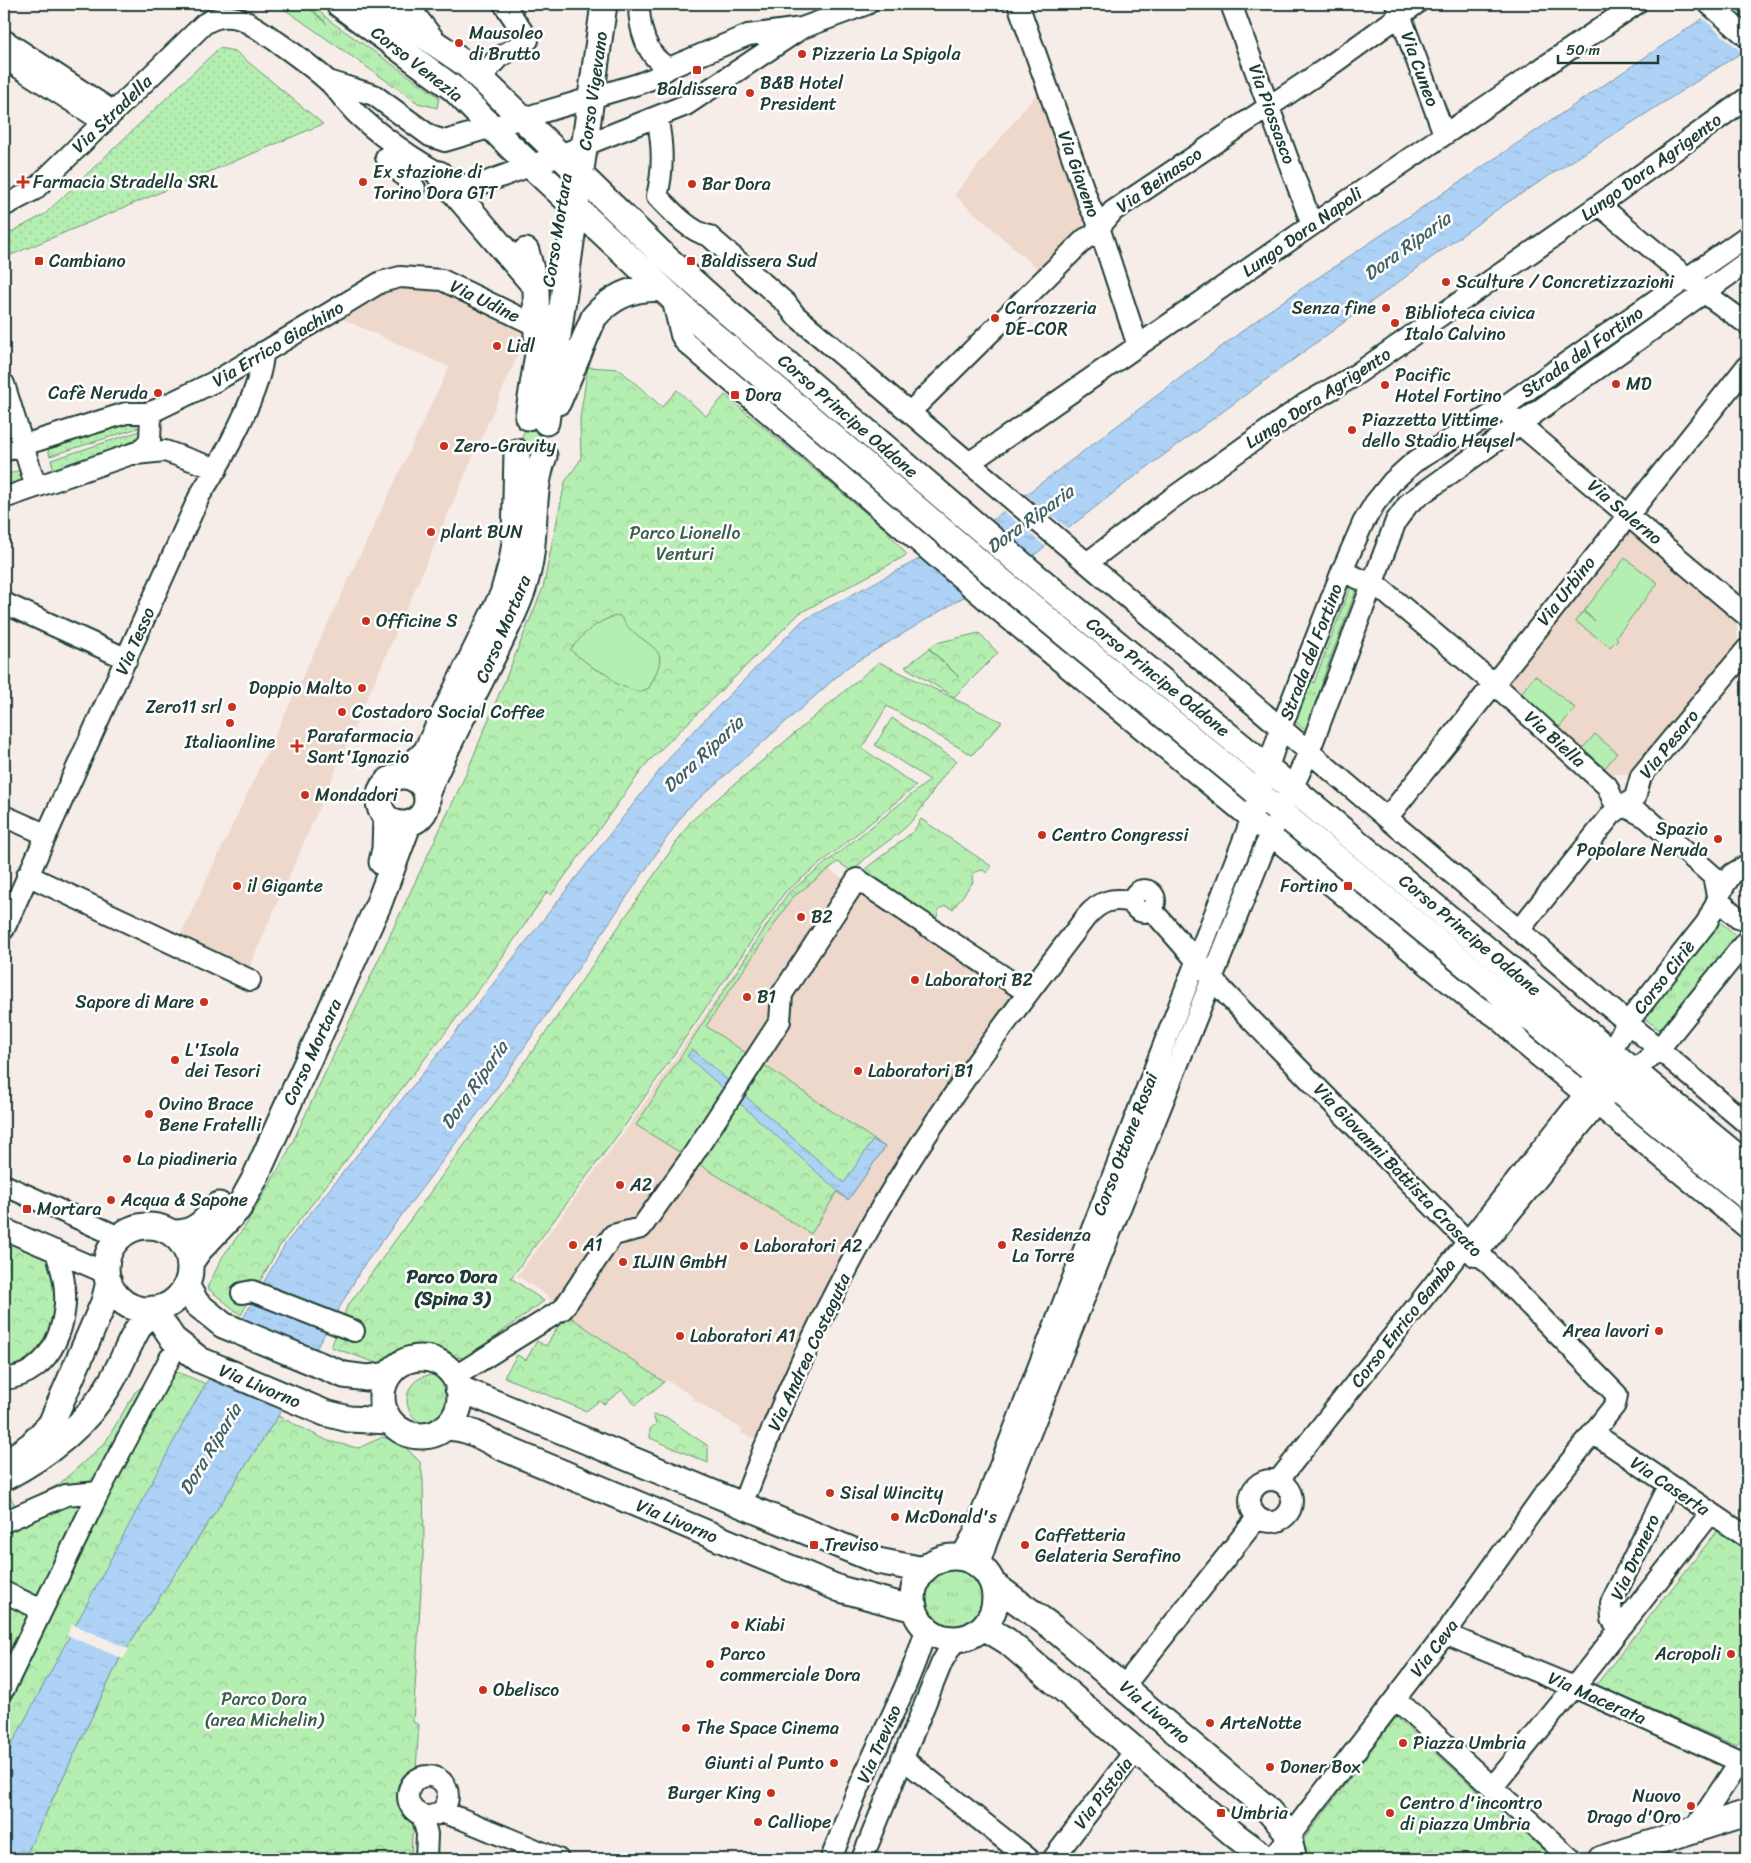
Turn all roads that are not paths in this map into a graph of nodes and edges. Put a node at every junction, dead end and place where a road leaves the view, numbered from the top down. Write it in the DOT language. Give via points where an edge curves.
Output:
graph roads {
  1 [pos="339,4"];
  2 [pos="377,4"];
  3 [pos="407,4"];
  4 [pos="504,4"];
  5 [pos="595,4"];
  6 [pos="604,4"];
  7 [pos="639,4"];
  8 [pos="867,4"];
  9 [pos="1018,4"];
  10 [pos="1232,4"];
  11 [pos="1636,4"];
  12 [pos="1709,4"];
  13 [pos="1404,7"];
  14 [pos="222,10"];
  15 [pos="802,28"];
  16 [pos="1747,37"];
  17 [pos="4,40"];
  18 [pos="439,48"];
  19 [pos="4,58"];
  20 [pos="668,68"];
  21 [pos="480,78"];
  22 [pos="328,81"];
  23 [pos="1747,98"];
  24 [pos="585,100"];
  25 [pos="1268,105"];
  26 [pos="109,117"];
  27 [pos="657,117"];
  28 [pos="522,119"];
  29 [pos="492,128"];
  30 [pos="1444,134"];
  31 [pos="386,157"];
  32 [pos="573,158"];
  33 [pos="531,166"];
  34 [pos="439,174"];
  35 [pos="415,188"];
  36 [pos="570,202"];
  37 [pos="1599,205"];
  38 [pos="4,206"];
  39 [pos="1312,224"];
  40 [pos="1099,229"];
  41 [pos="1747,236"];
  42 [pos="526,251"];
  43 [pos="1747,262"];
  44 [pos="400,277"];
  45 [pos="1687,277"];
  46 [pos="535,285"];
  47 [pos="1704,292"];
  48 [pos="667,294"];
  49 [pos="1747,324"];
  50 [pos="538,327"];
  51 [pos="1138,346"];
  52 [pos="263,352"];
  53 [pos="1747,366"];
  54 [pos="4,384"];
  55 [pos="1502,408"];
  56 [pos="156,410"];
  57 [pos="910,412"];
  58 [pos="1519,424"];
  59 [pos="531,430"];
  60 [pos="23,445"];
  61 [pos="4,451"];
  62 [pos="133,455"];
  63 [pos="969,463"];
  64 [pos="217,469"];
  65 [pos="36,487"];
  66 [pos="4,498"];
  67 [pos="1628,514"];
  68 [pos="1087,563"];
  69 [pos="1342,571"];
  70 [pos="1374,584"];
  71 [pos="1002,598"];
  72 [pos="4,603"];
  73 [pos="1747,616"];
  74 [pos="1747,649"];
  75 [pos="127,659"];
  76 [pos="1493,683"];
  77 [pos="1281,728"];
  78 [pos="1309,752"];
  79 [pos="1268,768"];
  80 [pos="402,775"];
  81 [pos="1292,788"];
  82 [pos="427,792"];
  83 [pos="1259,794"];
  84 [pos="1624,805"];
  85 [pos="4,816"];
  86 [pos="1251,818"];
  87 [pos="1387,818"];
  88 [pos="397,821"];
  89 [pos="1276,823"];
  90 [pos="45,834"];
  91 [pos="1747,865"];
  92 [pos="27,874"];
  93 [pos="1718,900"];
  94 [pos="1142,906"];
  95 [pos="1747,921"];
  96 [pos="4,929"];
  97 [pos="1519,930"];
  98 [pos="1747,940"];
  99 [pos="1197,960"];
  100 [pos="1212,978"];
  101 [pos="250,980"];
  102 [pos="1028,993"];
  103 [pos="1628,1022"];
  104 [pos="1659,1049"];
  105 [pos="1611,1051"];
  106 [pos="1634,1071"];
  107 [pos="1598,1090"];
  108 [pos="1747,1124"];
  109 [pos="1747,1164"];
  110 [pos="4,1185"];
  111 [pos="1747,1197"];
  112 [pos="1747,1228"];
  113 [pos="4,1229"];
  114 [pos="175,1234"];
  115 [pos="119,1237"];
  116 [pos="1473,1247"];
  117 [pos="56,1250"];
  118 [pos="188,1275"];
  119 [pos="108,1277"];
  120 [pos="242,1293"];
  121 [pos="153,1309"];
  122 [pos="354,1331"];
  123 [pos="171,1349"];
  124 [pos="388,1375"];
  125 [pos="4,1379"];
  126 [pos="456,1382"];
  127 [pos="66,1388"];
  128 [pos="389,1421"];
  129 [pos="444,1428"];
  130 [pos="1593,1433"];
  131 [pos="4,1446"];
  132 [pos="4,1463"];
  133 [pos="4,1478"];
  134 [pos="1283,1486"];
  135 [pos="1669,1486"];
  136 [pos="748,1490"];
  137 [pos="98,1492"];
  138 [pos="4,1495"];
  139 [pos="1710,1514"];
  140 [pos="1257,1518"];
  141 [pos="4,1522"];
  142 [pos="1747,1537"];
  143 [pos="978,1569"];
  144 [pos="924,1570"];
  145 [pos="4,1592"];
  146 [pos="42,1610"];
  147 [pos="920,1619"];
  148 [pos="984,1627"];
  149 [pos="1618,1628"];
  150 [pos="1445,1634"];
  151 [pos="955,1640"];
  152 [pos="1124,1686"];
  153 [pos="1574,1687"];
  154 [pos="4,1689"];
  155 [pos="1396,1699"];
  156 [pos="1135,1751"];
  157 [pos="902,1758"];
  158 [pos="1744,1763"];
  159 [pos="1492,1788"];
  160 [pos="436,1810"];
  161 [pos="1747,1812"];
  162 [pos="1695,1829"];
  163 [pos="1291,1848"];
  164 [pos="426,1859"];
  165 [pos="437,1859"];
  166 [pos="558,1859"];
  167 [pos="831,1859"];
  168 [pos="862,1859"];
  169 [pos="1029,1859"];
  170 [pos="1053,1859"];
  171 [pos="1267,1859"];
  172 [pos="1272,1859"];
  173 [pos="1571,1859"];
  174 [pos="1601,1859"];
  1 -- 29 [label="main road, Corso Venezia" via="454,89"];
  2 -- 18 [label="main road, Corso Venezia"];
  3 -- 18 [label="street, Corso Venezia"];
  4 -- 21 [label="street" via="528,40 498,58"];
  5 -- 24 [label="main road, Corso Vigevano"];
  6 -- 24 [label="main road, Corso Vigevano"];
  7 -- 20 [label="street" via="649,52"];
  8 -- 15 [label="street"];
  9 -- 40 [label="street, Via Giaveno"];
  10 -- 25 [label="street, Via Piossasco"];
  11 -- 30 [label="street, Lungo Dora Napoli"];
  12 -- 16 [label="street"];
  13 -- 25 [label="street, Via Beinasco" via="1330,65"];
  13 -- 30 [label="street, Via Cuneo"];
  14 -- 22 [label="street, Via Stradella" via="252,24"];
  14 -- 26 [label="street, Via Stradella"];
  15 -- 20 [label="street, Via Stradella" via="748,35"];
  15 -- 27 [label="street, Via Stradella" via="686,105"];
  17 -- 26 [label="street"];
  18 -- 21 [label="main road, Corso Venezia" via="467,65"];
  19 -- 26 [label="street"];
  20 -- 24 [label="street, Via Stradella" via="649,80"];
  21 -- 28 [label="main road, Corso Venezia"];
  22 -- 29 [label="street, Via Stradella" via="374,95 445,141"];
  22 -- 34 [label="street, Via Stradella" via="358,116"];
  23 -- 37 [label="street, Lungo Dora Agrigento"];
  24 -- 28 [label="street, Via Stradella"];
  24 -- 32 [label="main road, Corso Mortara"];
  25 -- 39 [label="street, Via Piossasco"];
  25 -- 40 [label="street, Via Beinasco" via="1113,211"];
  26 -- 38 [label="street, Via Stradella" via="34,190"];
  27 -- 32 [label="street, Via Stradella"];
  27 -- 57 [label="street" via="662,152 657,196 699,233 709,236 786,303 794,315"];
  28 -- 29 [label="street, Via Stradella"];
  28 -- 32 [label="main road, Corso Venezia"];
  29 -- 33 [label="main road, Corso Principe Oddone"];
  30 -- 39 [label="street, Lungo Dora Napoli"];
  31 -- 35 [label="street"];
  32 -- 33 [label="street, Via Stradella"];
  32 -- 36 [label="main road, Corso Vigevano"];
  32 -- 79 [label="main road, Corso Principe Oddone" via="728,313 1033,574"];
  33 -- 34 [label="street, Via Stradella" via="470,188"];
  33 -- 36 [label="main road, Corso Principe Oddone"];
  34 -- 46 [label="main road"];
  36 -- 48 [label="main road, Corso Principe Oddone"];
  36 -- 59 [label="main road, Corso Mortara"];
  37 -- 45 [label="street"];
  37 -- 68 [label="street, Lungo Dora Agrigento" via="1351,378 1305,404 1170,499"];
  39 -- 51 [label="street, Lungo Dora Napoli"];
  40 -- 51 [label="street, Via Giaveno"];
  40 -- 57 [label="street, Via Beinasco" via="1085,239"];
  41 -- 45 [label="street, Strada del Fortino"];
  42 -- 46 [label="main road"];
  43 -- 47 [label="street, Strada del Fortino"];
  44 -- 50 [label="street, Via Udine" via="442,280"];
  44 -- 52 [label="street, Via Errico Giachino" via="382,282"];
  45 -- 47 [label="street"];
  45 -- 55 [label="street, Strada del Fortino"];
  46 -- 50 [label="main road"];
  47 -- 49 [label="street"];
  47 -- 58 [label="street, Strada del Fortino"];
  48 -- 59 [label="main road" via="643,288 618,296 604,305 594,316 555,408"];
  48 -- 71 [label="main road, Corso Principe Oddone" via="924,531"];
  50 -- 59 [label="main road" via="529,376 518,407"];
  51 -- 63 [label="street, Lungo Dora Napoli"];
  52 -- 56 [label="street, Via Errico Giachino" via="201,390"];
  52 -- 64 [label="street, Via Tesso" via="260,374"];
  53 -- 67 [label="street, Via Urbino"];
  54 -- 60 [label="street"];
  55 -- 58 [label="street, Via Salerno"];
  55 -- 69 [label="street, Strada del Fortino" via="1414,462 1392,482 1363,523"];
  56 -- 60 [label="street, Via Errico Giachino" via="147,414 126,413"];
  56 -- 62 [label="street" via="151,416 150,440"];
  57 -- 63 [label="street"];
  58 -- 67 [label="street, Via Salerno"];
  58 -- 70 [label="street, Strada del Fortino" via="1408,503 1396,521"];
  59 -- 80 [label="main road, Corso Mortara" via="512,562 502,594 426,752"];
  59 -- 82 [label="main road, Corso Mortara" via="530,459 544,456 539,470 534,542 525,582 479,687"];
  60 -- 61 [label="street, Via Errico Giachino"];
  60 -- 65 [label="street"];
  62 -- 64 [label="street" via="165,451"];
  62 -- 65 [label="street"];
  63 -- 68 [label="street, Corso Principe Oddone"];
  64 -- 75 [label="street, Via Tesso" via="200,494"];
  65 -- 66 [label="street"];
  67 -- 73 [label="street, Via Salerno"];
  67 -- 76 [label="street, Via Urbino"];
  68 -- 77 [label="street, Corso Principe Oddone"];
  69 -- 70 [label="street, Via Biella"];
  69 -- 77 [label="street, Strada del Fortino"];
  70 -- 76 [label="street, Via Biella"];
  70 -- 78 [label="street, Strada del Fortino"];
  71 -- 83 [label="main road, Corso Principe Oddone"];
  71 -- 86 [label="street, Corso Principe Oddone"];
  72 -- 75 [label="street"];
  74 -- 84 [label="street, Via Pesaro" via="1641,776 1635,798"];
  75 -- 90 [label="street, Via Tesso"];
  76 -- 84 [label="street, Via Biella" via="1607,786 1613,800"];
  76 -- 87 [label="street, Via Urbino"];
  77 -- 78 [label="street, Corso Principe Oddone"];
  77 -- 79 [label="street, Corso Ottone Rosai"];
  78 -- 81 [label="street, Corso Ottone Rosai"];
  78 -- 87 [label="street, Corso Principe Oddone"];
  79 -- 81 [label="main road, Corso Principe Oddone"];
  79 -- 83 [label="street, Corso Ottone Rosai"];
  80 -- 82 [label="main road" via="418,780"];
  80 -- 88 [label="main road" via="381,790 379,802"];
  81 -- 89 [label="street, Corso Ottone Rosai"];
  81 -- 105 [label="main road, Corso Principe Oddone"];
  82 -- 88 [label="main road" via="426,807 417,821"];
  83 -- 86 [label="street, Corso Ottone Rosai"];
  83 -- 89 [label="main road, Corso Principe Oddone"];
  84 -- 93 [label="street, Via Biella" via="1648,818 1713,876"];
  84 -- 97 [label="street, Via Pesaro" via="1604,824"];
  85 -- 90 [label="street"];
  86 -- 89 [label="street, Corso Principe Oddone"];
  86 -- 99 [label="street, Corso Ottone Rosai"];
  87 -- 97 [label="street, Corso Principe Oddone"];
  88 -- 114 [label="main road, Corso Mortara" via="368,898 246,1158 222,1202 202,1224 186,1233"];
  88 -- 118 [label="main road, Corso Mortara" via="379,903 254,1180 238,1209 199,1250"];
  89 -- 100 [label="street, Corso Ottone Rosai"];
  89 -- 107 [label="main road, Corso Principe Oddone"];
  90 -- 92 [label="street, Via Tesso"];
  91 -- 93 [label="street, Corso Ciriè" via="1732,874"];
  92 -- 96 [label="street, Via Tesso"];
  92 -- 101 [label="street"];
  93 -- 95 [label="street" via="1738,918"];
  93 -- 103 [label="street, Corso Ciriè" via="1707,922"];
  94 -- 99 [label="street, Via Giovanni Battista Crosato"];
  94 -- 102 [label="street, Via Andrea Costaguta" via="1122,900 1107,900 1093,909"];
  97 -- 103 [label="street, Corso Principe Oddone"];
  98 -- 104 [label="street"];
  99 -- 100 [label="street, Via Giovanni Battista Crosato"];
  99 -- 143 [label="street, Corso Ottone Rosai" via="973,1535"];
  100 -- 116 [label="street, Via Giovanni Battista Crosato"];
  100 -- 143 [label="street, Corso Ottone Rosai"];
  102 -- 126 [label="street" via="857,879 782,994 780,1021 756,1060 641,1228 613,1235 562,1309"];
  102 -- 136 [label="street, Via Andrea Costaguta" via="928,1133 867,1232 807,1351"];
  103 -- 104 [label="street, Corso Principe Oddone"];
  103 -- 105 [label="street, Corso Ciriè"];
  104 -- 106 [label="street"];
  104 -- 108 [label="street, Corso Principe Oddone"];
  105 -- 106 [label="main road, Corso Principe Oddone"];
  105 -- 107 [label="street, Corso Ciriè"];
  106 -- 107 [label="street"];
  106 -- 109 [label="main road, Corso Principe Oddone"];
  107 -- 111 [label="main road, Corso Principe Oddone"];
  107 -- 112 [label="street, Corso Principe Oddone"];
  107 -- 116 [label="street, Corso Enrico Gamba"];
  110 -- 115 [label="street"];
  113 -- 117 [label="street"];
  114 -- 115 [label="main road" via="143,1227"];
  114 -- 118 [label="main road" via="185,1246"];
  115 -- 119 [label="main road" via="109,1250"];
  116 -- 130 [label="street, Via Giovanni Battista Crosato" via="1617,1395 1615,1405"];
  116 -- 134 [label="street, Corso Enrico Gamba"];
  117 -- 119 [label="street"];
  117 -- 125 [label="street" via="64,1277 65,1298 59,1334 41,1364 26,1373"];
  118 -- 121 [label="main road" via="173,1302"];
  118 -- 124 [label="main road" via="197,1304 223,1325 356,1377"];
  119 -- 121 [label="main road" via="121,1299 130,1305"];
  119 -- 127 [label="main road" via="104,1302"];
  120 -- 122 [label="street" via="252,1291"];
  121 -- 123 [label="main road, Via Livorno"];
  121 -- 133 [label="main road" via="141,1322 111,1383 91,1412 71,1434 46,1453"];
  123 -- 128 [label="main road, Via Livorno" via="339,1418"];
  123 -- 137 [label="street"];
  123 -- 138 [label="main road" via="156,1337 144,1342 104,1415 77,1446 26,1485"];
  124 -- 126 [label="main road" via="399,1365 419,1358 439,1363"];
  124 -- 128 [label="main road" via="382,1399"];
  126 -- 129 [label="main road" via="458,1409"];
  126 -- 144 [label="main road" via="870,1558"];
  127 -- 131 [label="main road" via="22,1434"];
  127 -- 132 [label="main road" via="51,1424 31,1445"];
  128 -- 129 [label="main road" via="401,1431 416,1436 433,1435"];
  129 -- 147 [label="main road, Via Livorno" via="468,1430 501,1447 840,1589"];
  130 -- 135 [label="street, Via Caserta"];
  130 -- 150 [label="street, Via Ceva" via="1543,1496"];
  134 -- 140 [label="street" via="1292,1505 1286,1516 1269,1522"];
  134 -- 140 [label="street" via="1268,1480 1252,1491 1251,1508"];
  135 -- 139 [label="street, Via Caserta"];
  135 -- 149 [label="street, Via Dronero" via="1611,1603 1612,1618"];
  137 -- 141 [label="street" via="66,1495"];
  137 -- 146 [label="street"];
  139 -- 142 [label="street, Via Caserta"];
  139 -- 149 [label="street, Via Dronero"];
  140 -- 152 [label="street"];
  143 -- 144 [label="main road" via="940,1559"];
  143 -- 148 [label="main road" via="994,1607"];
  143 -- 152 [label="main road, Via Livorno"];
  144 -- 147 [label="main road" via="914,1589"];
  145 -- 146 [label="street"];
  146 -- 154 [label="street"];
  147 -- 151 [label="main road" via="939,1637"];
  147 -- 167 [label="street, Via Treviso" via="901,1694"];
  148 -- 151 [label="main road" via="968,1638"];
  148 -- 156 [label="main road" via="1007,1641"];
  149 -- 153 [label="street, Via Dronero"];
  150 -- 153 [label="street, Via Macerata"];
  150 -- 155 [label="street, Via Ceva"];
  151 -- 157 [label="street, Via Treviso" via="942,1662"];
  152 -- 163 [label="main road, Via Livorno" via="1282,1823"];
  153 -- 158 [label="street, Via Macerata"];
  153 -- 159 [label="street, Via Dronero"];
  155 -- 159 [label="street"];
  155 -- 163 [label="street, Via Ceva"];
  156 -- 170 [label="street, Via Pistoia"];
  156 -- 171 [label="main road"];
  157 -- 168 [label="street, Via Treviso"];
  157 -- 169 [label="street"];
  158 -- 162 [label="street"];
  159 -- 173 [label="street"];
  160 -- 164 [label="street" via="428,1834"];
  160 -- 165 [label="street"];
  160 -- 166 [label="street"];
  161 -- 162 [label="main road"];
  162 -- 174 [label="main road"];
  163 -- 172 [label="street, Via Ceva"];
}
